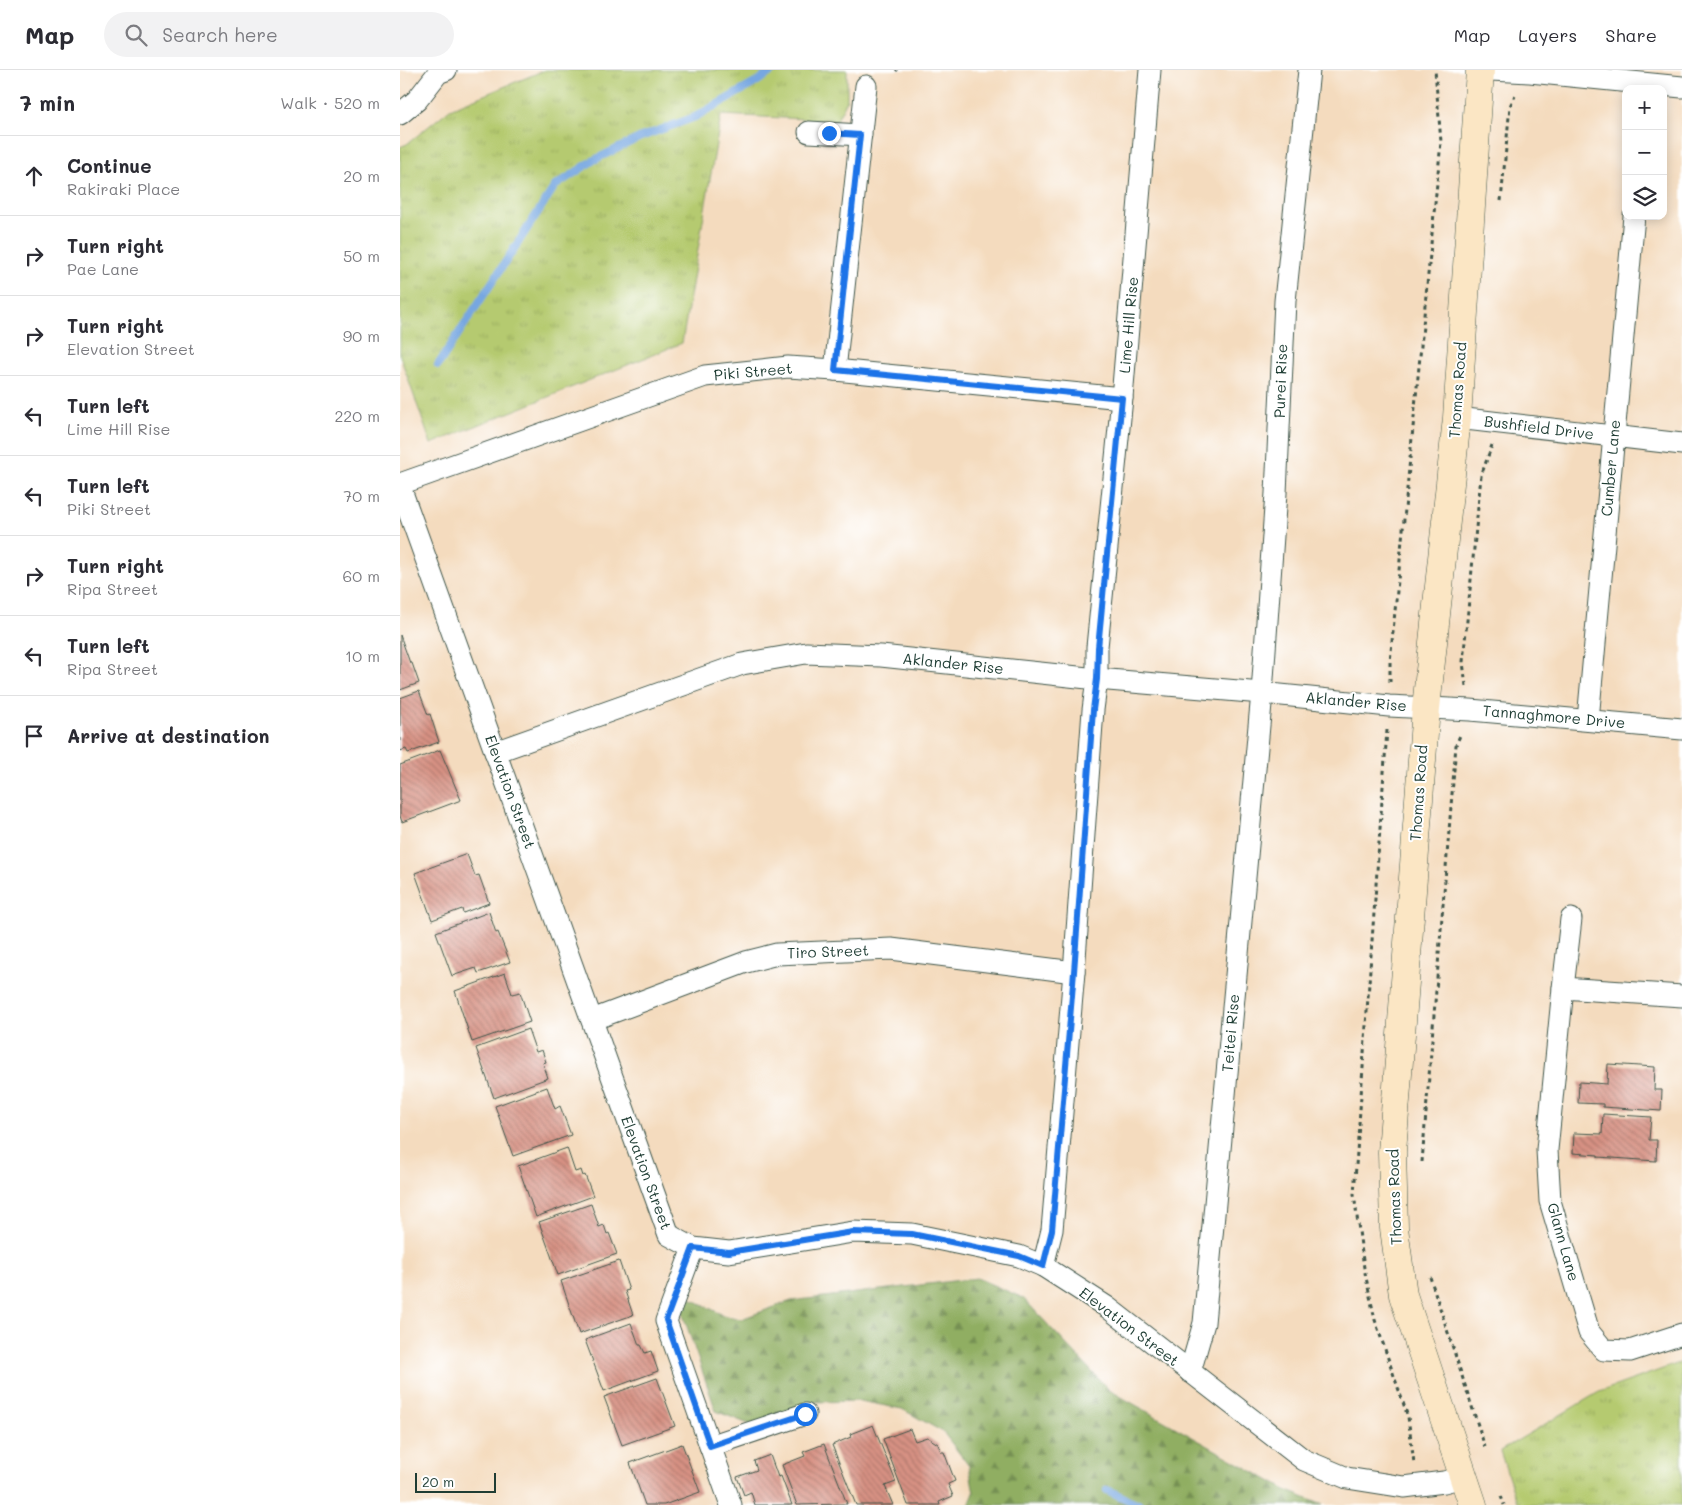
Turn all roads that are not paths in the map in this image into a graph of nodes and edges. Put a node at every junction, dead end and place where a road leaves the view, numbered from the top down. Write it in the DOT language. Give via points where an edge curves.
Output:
graph roads {
  1 [pos="446,70"];
  2 [pos="1150,70"];
  3 [pos="1309,70"];
  4 [pos="1480,70"];
  5 [pos="1491,70"];
  6 [pos="1637,85"];
  7 [pos="866,86"];
  8 [pos="1667,87"];
  9 [pos="1682,87"];
  10 [pos="400,114"];
  11 [pos="809,132"];
  12 [pos="860,135"];
  13 [pos="1634,220"];
  14 [pos="835,370"];
  15 [pos="1122,398"];
  16 [pos="1457,418"];
  17 [pos="1614,437"];
  18 [pos="1682,444"];
  19 [pos="400,486"];
  20 [pos="1097,679"];
  21 [pos="1262,693"];
  22 [pos="1426,708"];
  23 [pos="1588,720"];
  24 [pos="1682,729"];
  25 [pos="496,752"];
  26 [pos="1571,919"];
  27 [pos="1074,972"];
  28 [pos="1563,988"];
  29 [pos="1682,996"];
  30 [pos="592,1020"];
  31 [pos="693,1248"];
  32 [pos="1043,1266"];
  33 [pos="1682,1334"];
  34 [pos="1190,1372"];
  35 [pos="805,1414"];
  36 [pos="710,1446"];
  37 [pos="1463,1477"];
  38 [pos="731,1505"];
  39 [pos="1473,1505"];
  1 -- 10 [label="street" via="438,73 417,100"];
  2 -- 15 [label="street, Lime Hill Rise"];
  3 -- 21 [label="street, Purei Rise" via="1284,301 1276,493"];
  4 -- 16 [label="street, Thomas Road"];
  5 -- 6 [label="street"];
  7 -- 12 [label="street"];
  8 -- 9 [label="street"];
  11 -- 12 [label="street"];
  12 -- 14 [label="street"];
  13 -- 17 [label="street, Cumber Lane"];
  14 -- 15 [label="street, Piki Street"];
  14 -- 19 [label="street, Piki Street" via="788,367 705,376"];
  15 -- 20 [label="street, Lime Hill Rise"];
  16 -- 17 [label="street, Bushfield Drive"];
  16 -- 22 [label="street, Thomas Road"];
  17 -- 18 [label="street, Bushfield Drive"];
  17 -- 23 [label="street, Cumber Lane"];
  19 -- 25 [label="street, Elevation Street"];
  20 -- 21 [label="street, Aklander Rise"];
  20 -- 25 [label="street, Aklander Rise" via="881,656 806,653 742,664"];
  20 -- 27 [label="street, Lime Hill Rise"];
  21 -- 22 [label="street, Aklander Rise"];
  21 -- 34 [label="street, Teitei Rise" via="1204,1323"];
  22 -- 23 [label="street, Tannaghmore Drive"];
  22 -- 37 [label="street, Thomas Road" via="1392,1152 1394,1228 1402,1295"];
  23 -- 24 [label="street, Tannaghmore Drive"];
  25 -- 30 [label="street, Elevation Street"];
  26 -- 28 [label="street, Glann Lane"];
  27 -- 30 [label="street, Tiro Street" via="891,949 777,954 746,962"];
  27 -- 32 [label="street, Lime Hill Rise" via="1052,1230"];
  28 -- 29 [label="street"];
  28 -- 33 [label="street, Glann Lane" via="1547,1150 1550,1201 1589,1332 1604,1350 1630,1351"];
  30 -- 31 [label="street, Elevation Street" via="669,1235"];
  31 -- 32 [label="street, Elevation Street" via="729,1252 853,1232 912,1234 1019,1256"];
  31 -- 36 [label="street" via="666,1320"];
  32 -- 34 [label="street, Elevation Street" via="1108,1307"];
  34 -- 37 [label="street, Elevation Street" via="1304,1460 1347,1478 1404,1487"];
  35 -- 36 [label="street"];
  36 -- 38 [label="street"];
  37 -- 39 [label="street, Thomas Road"];
}
